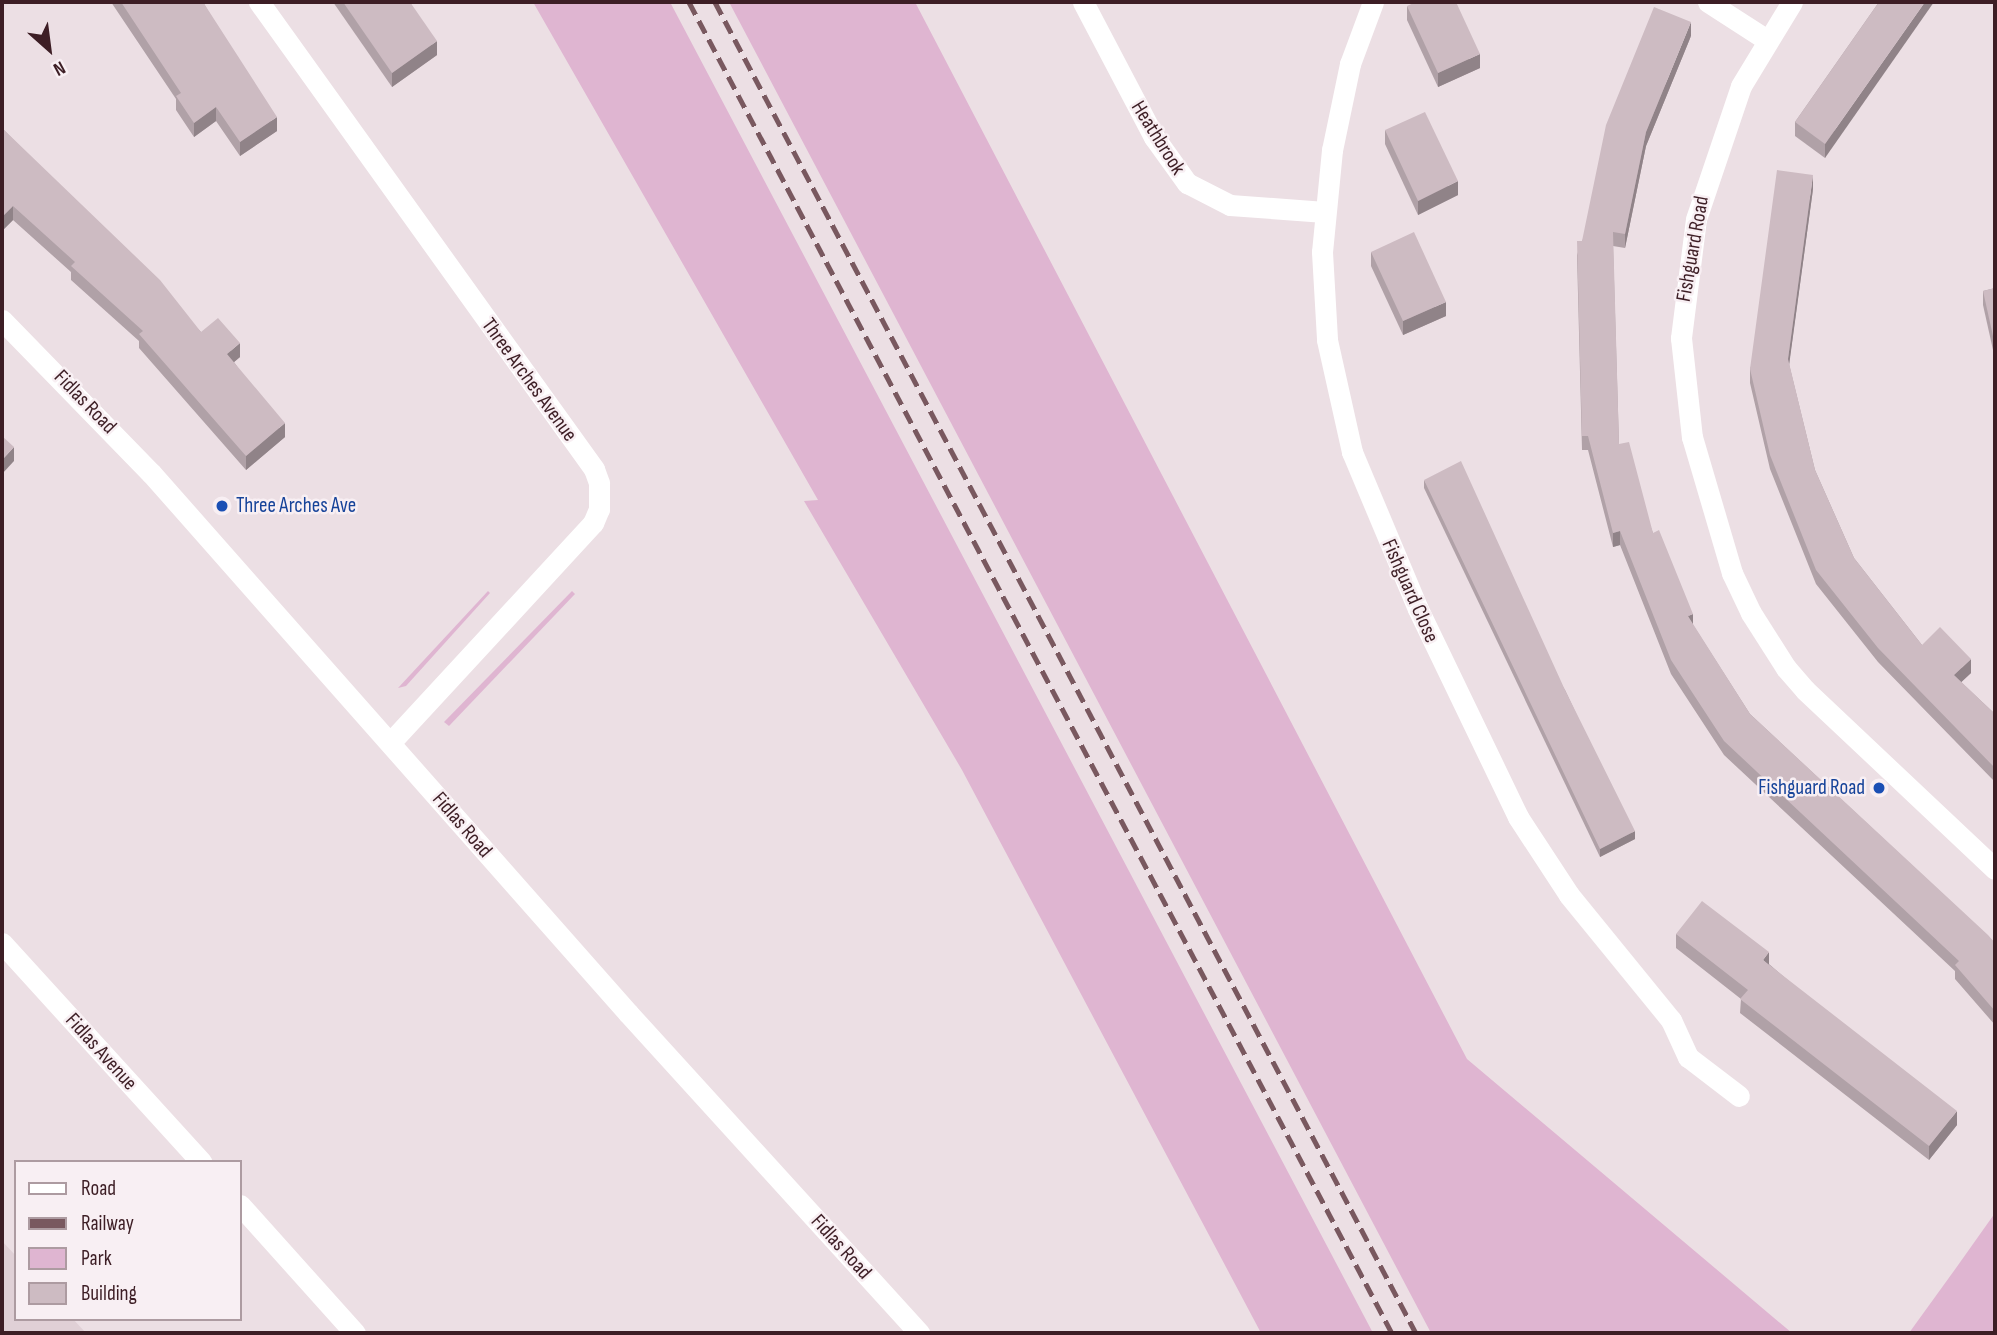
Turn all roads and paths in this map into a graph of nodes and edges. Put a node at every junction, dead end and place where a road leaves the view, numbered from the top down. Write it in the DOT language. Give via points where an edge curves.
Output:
graph roads {
  1 [pos="259,2"];
  2 [pos="1083,2"];
  3 [pos="1373,2"];
  4 [pos="1708,2"];
  5 [pos="1792,2"];
  6 [pos="1767,40"];
  7 [pos="1325,212"];
  8 [pos="3,324"];
  9 [pos="390,743"];
  10 [pos="1995,869"];
  11 [pos="2,943"];
  12 [pos="1739,1096"];
  13 [pos="199,1160"];
  14 [pos="242,1207"];
  15 [pos="355,1333"];
  16 [pos="919,1333"];
  1 -- 9 [label="street, Three Arches Avenue" via="599,483 599,509 593,523"];
  2 -- 7 [label="street, Heathbrook" via="1154,137 1187,183 1230,205"];
  3 -- 7 [label="street, Fishguard Close" via="1350,64"];
  4 -- 6 [label="street"];
  5 -- 6 [label="street, Fishguard Road"];
  6 -- 10 [label="street, Fishguard Road" via="1741,86 1707,175 1683,300 1685,391 1705,490 1751,613 1795,679"];
  7 -- 12 [label="street, Fishguard Close" via="1325,314 1342,415 1367,492 1439,655 1540,853 1671,1020 1688,1057"];
  8 -- 9 [label="street, Fidlas Road" via="152,473"];
  9 -- 16 [label="street, Fidlas Road"];
  11 -- 13 [label="street, Fidlas Avenue"];
  14 -- 15 [label="street"];
}
